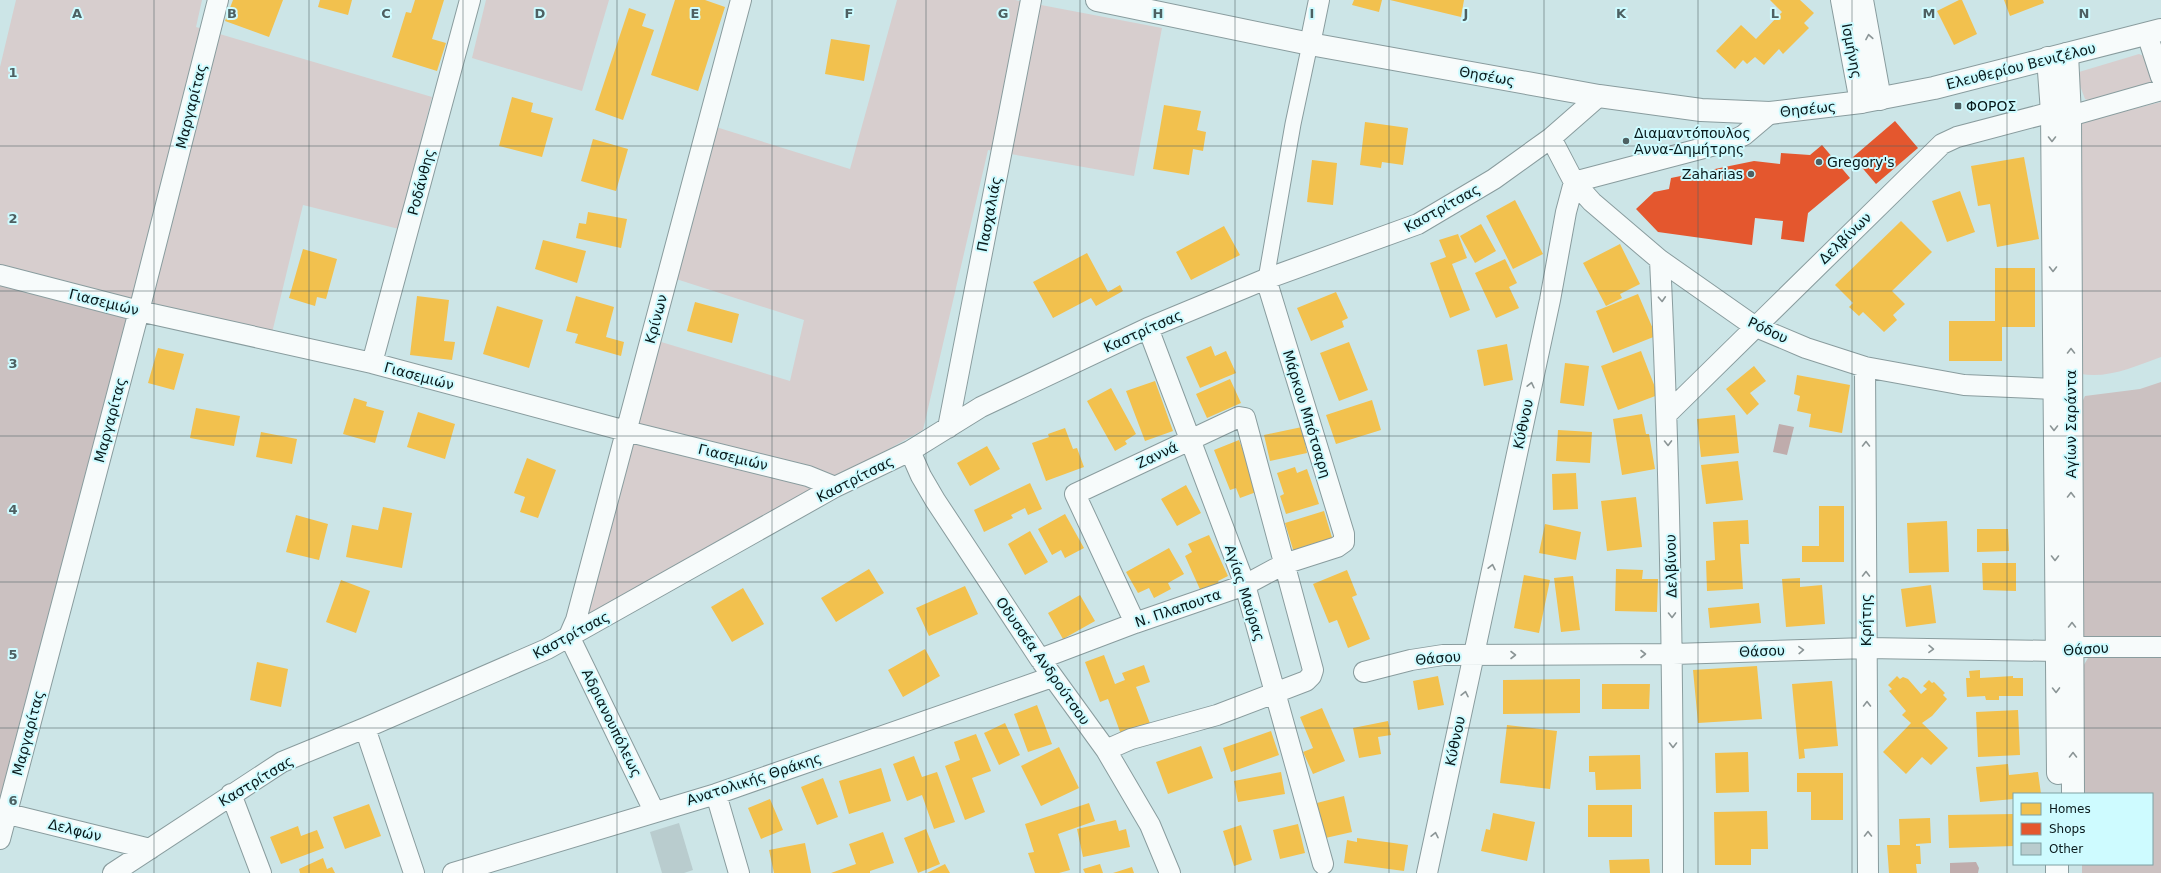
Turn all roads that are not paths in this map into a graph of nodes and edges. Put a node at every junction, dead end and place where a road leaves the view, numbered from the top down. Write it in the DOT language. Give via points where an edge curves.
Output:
graph roads {
  1 [pos="218,0"];
  2 [pos="470,0"];
  3 [pos="741,0"];
  4 [pos="1031,0"];
  5 [pos="1097,0"];
  6 [pos="1319,0"];
  7 [pos="1842,0"];
  8 [pos="1862,0"];
  9 [pos="2154,32"];
  10 [pos="1310,44"];
  11 [pos="2058,56"];
  12 [pos="2161,77"];
  13 [pos="2161,90"];
  14 [pos="1600,96"];
  15 [pos="1871,101"];
  16 [pos="1770,113"];
  17 [pos="2061,114"];
  18 [pos="1551,138"];
  19 [pos="1574,182"];
  20 [pos="1660,260"];
  21 [pos="0,275"];
  22 [pos="1266,279"];
  23 [pos="139,311"];
  24 [pos="1754,326"];
  25 [pos="1148,328"];
  26 [pos="372,363"];
  27 [pos="1865,367"];
  28 [pos="2054,389"];
  29 [pos="1668,413"];
  30 [pos="948,428"];
  31 [pos="626,430"];
  32 [pos="1189,440"];
  33 [pos="910,451"];
  34 [pos="835,487"];
  35 [pos="1337,547"];
  36 [pos="1284,564"];
  37 [pos="1245,585"];
  38 [pos="1135,622"];
  39 [pos="569,636"];
  40 [pos="2161,646"];
  41 [pos="1866,648"];
  42 [pos="2064,649"];
  43 [pos="1673,654"];
  44 [pos="1474,655"];
  45 [pos="1040,660"];
  46 [pos="1364,672"];
  47 [pos="1052,677"];
  48 [pos="1274,692"];
  49 [pos="365,728"];
  50 [pos="1106,750"];
  51 [pos="2058,793"];
  52 [pos="2073,793"];
  53 [pos="231,794"];
  54 [pos="716,794"];
  55 [pos="654,811"];
  56 [pos="4,813"];
  57 [pos="0,839"];
  58 [pos="150,849"];
  59 [pos="1323,864"];
  60 [pos="113,873"];
  61 [pos="261,873"];
  62 [pos="414,873"];
  63 [pos="453,873"];
  64 [pos="739,873"];
  65 [pos="1170,873"];
  66 [pos="1427,873"];
  67 [pos="1673,873"];
  68 [pos="1868,873"];
  1 -- 23 [label="street, Μαργαρίτας"];
  2 -- 26 [label="street, Ροδάνθης"];
  3 -- 31 [label="street, Κρίνων"];
  4 -- 30 [label="street, Πασχαλιάς"];
  5 -- 10 [label="main road, Θησέως"];
  6 -- 10 [label="street"];
  7 -- 15 [label="main road, Ισμήνης"];
  15 -- 8 [label="main road, Ισμήνης, one-way"];
  9 -- 11 [label="main road, Ελευθερίου Βενιζέλου"];
  9 -- 12 [label="street"];
  10 -- 14 [label="main road, Θησέως"];
  10 -- 22 [label="street"];
  11 -- 15 [label="main road, Ελευθερίου Βενιζέλου" via="1934,88"];
  11 -- 17 [label="main road, Αγίων Σαράντα"];
  13 -- 17 [label="street, Δελβίνων"];
  14 -- 16 [label="main road, Θησέως" via="1701,110"];
  14 -- 18 [label="street, Καστρίτσας"];
  15 -- 16 [label="main road, Θησέως"];
  16 -- 19 [label="street" via="1734,140"];
  17 -- 24 [label="street, Δελβίνων" via="1957,137 1942,144"];
  17 -- 28 [label="main road, Αγίων Σαράντα, one-way"];
  42 -- 17 [label="main road, Αγίων Σαράντα, one-way"];
  18 -- 19 [label="street, Ρόδου"];
  18 -- 22 [label="street, Καστρίτσας" via="1494,179 1418,224"];
  19 -- 20 [label="street, Ρόδου" via="1592,202"];
  44 -- 19 [label="street, Κύθνου, one-way"];
  20 -- 24 [label="street, Ρόδου"];
  20 -- 29 [label="street, Δελβίνου, one-way"];
  21 -- 23 [label="street, Γιασεμιών"];
  22 -- 25 [label="street, Καστρίτσας"];
  22 -- 35 [label="street, Μάρκου Μπότσαρη" via="1344,534 1344,542"];
  23 -- 26 [label="street, Γιασεμιών"];
  23 -- 56 [label="street, Μαργαρίτας"];
  24 -- 27 [label="street, Ρόδου" via="1806,348"];
  24 -- 29 [label="street, Δελβίνων"];
  25 -- 30 [label="street, Καστρίτσας" via="980,407"];
  25 -- 32 [label="street, Αγίας Μαύρας"];
  26 -- 31 [label="street, Γιασεμιών"];
  27 -- 28 [label="street, Ρόδου" via="1964,385"];
  41 -- 27 [label="street, Κρήτης, one-way"];
  28 -- 42 [label="main road, Αγίων Σαράντα, one-way"];
  29 -- 43 [label="street, Δελβίνου, one-way"];
  30 -- 33 [label="street, Καστρίτσας"];
  31 -- 34 [label="street, Γιασεμιών" via="808,476"];
  31 -- 39 [label="street, Κρίνων" via="576,620"];
  32 -- 36 [label="street, Ζαννά" via="1239,417 1244,418 1248,424"];
  32 -- 37 [label="street, Αγίας Μαύρας"];
  32 -- 38 [label="street, Ζαννά" via="1075,494"];
  33 -- 34 [label="street, Καστρίτσας"];
  33 -- 45 [label="street, Οδυσσέα Ανδρούτσου" via="935,500"];
  34 -- 39 [label="street, Καστρίτσας"];
  35 -- 36 [label="street, Ν. Πλαπουτα"];
  36 -- 37 [label="street, Ν. Πλαπουτα"];
  36 -- 48 [label="street" via="1313,670 1306,681"];
  37 -- 38 [label="street, Ν. Πλαπουτα"];
  37 -- 48 [label="street, Αγίας Μαύρας"];
  38 -- 45 [label="street, Ν. Πλαπουτα"];
  39 -- 49 [label="street, Καστρίτσας" via="521,661"];
  39 -- 55 [label="street, Αδριανουπόλεως"];
  40 -- 42 [label="street, Θάσου"];
  41 -- 42 [label="street, Θάσου, one-way"];
  43 -- 41 [label="street, Θάσου, one-way"];
  68 -- 41 [label="street, Κρήτης, one-way"];
  42 -- 51 [label="main road, Αγίων Σαράντα, one-way"];
  52 -- 42 [label="main road, Αγίων Σαράντα, one-way"];
  44 -- 43 [label="street, Θάσου, one-way"];
  43 -- 67 [label="street, Δελβίνου, one-way"];
  44 -- 46 [label="street, Θάσου" via="1443,655"];
  66 -- 44 [label="street, Κύθνου, one-way"];
  45 -- 47 [label="street, Οδυσσέα Ανδρούτσου"];
  47 -- 50 [label="street, Οδυσσέα Ανδρούτσου"];
  47 -- 54 [label="street, Ανατολικής Θράκης"];
  48 -- 50 [label="street" via="1217,715 1138,737"];
  48 -- 59 [label="street, Αγίας Μαύρας"];
  49 -- 53 [label="street, Καστρίτσας" via="282,762"];
  49 -- 62 [label="street"];
  50 -- 65 [label="street, Οδυσσέα Ανδρούτσου" via="1150,826"];
  53 -- 58 [label="street, Καστρίτσας"];
  53 -- 61 [label="street"];
  54 -- 55 [label="street, Ανατολικής Θράκης"];
  54 -- 64 [label="street"];
  55 -- 63 [label="street, Ανατολικής Θράκης"];
  56 -- 57 [label="street, Μαργαρίτας"];
  56 -- 58 [label="street, Δελφών"];
  58 -- 60 [label="street, Καστρίτσας"];
}
